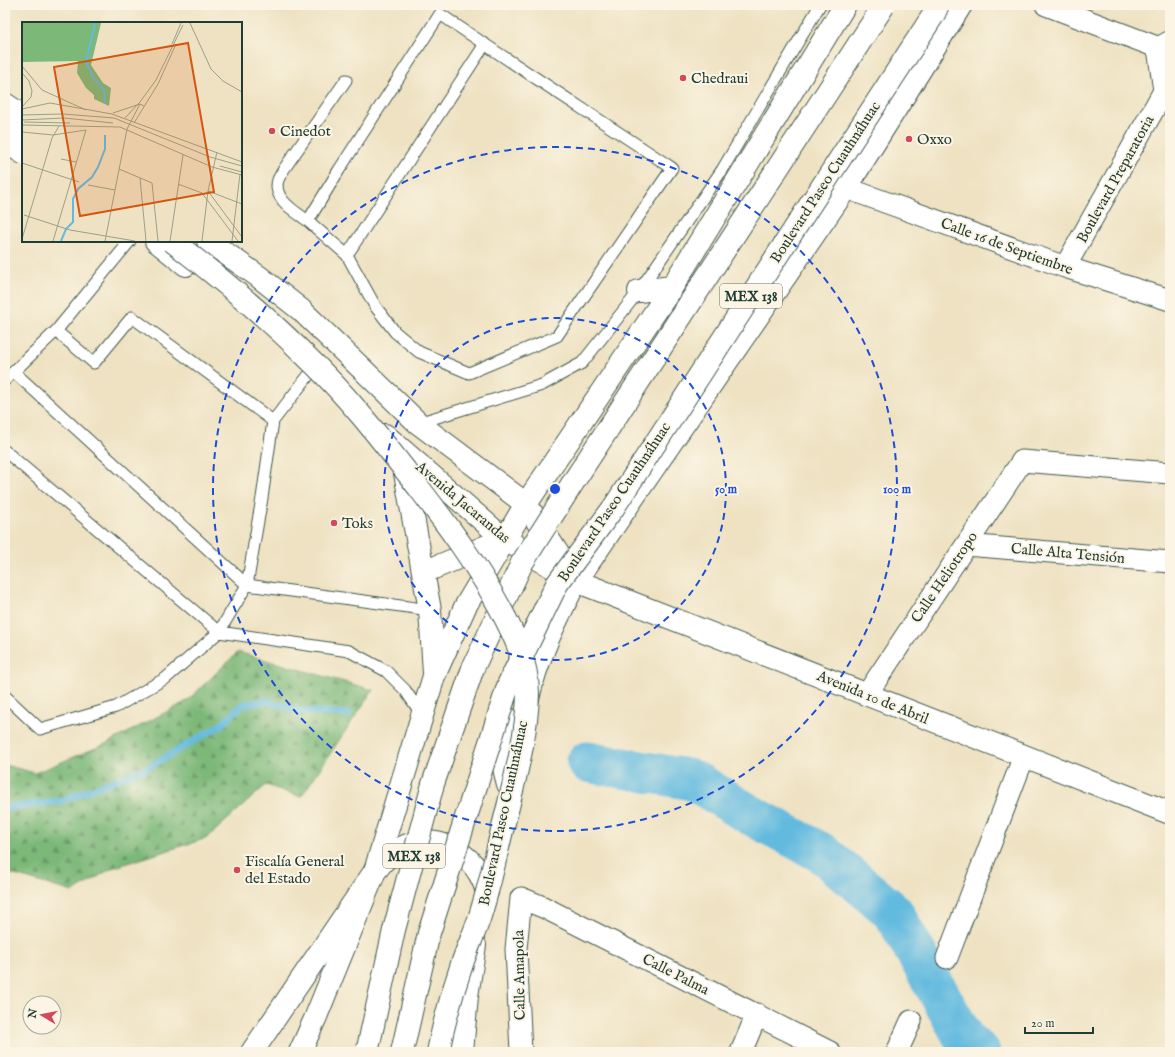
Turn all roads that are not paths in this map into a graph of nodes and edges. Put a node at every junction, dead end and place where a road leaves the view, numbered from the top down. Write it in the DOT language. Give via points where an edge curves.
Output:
graph roads {
  1 [pos="820,5"];
  2 [pos="844,5"];
  3 [pos="884,5"];
  4 [pos="938,5"];
  5 [pos="961,5"];
  6 [pos="1046,5"];
  7 [pos="1170,28"];
  8 [pos="485,44"];
  9 [pos="1166,47"];
  10 [pos="346,80"];
  11 [pos="1167,89"];
  12 [pos="5,104"];
  13 [pos="22,115"];
  14 [pos="5,121"];
  15 [pos="22,131"];
  16 [pos="5,141"];
  17 [pos="22,152"];
  18 [pos="846,188"];
  19 [pos="308,221"];
  20 [pos="129,242"];
  21 [pos="157,242"];
  22 [pos="173,242"];
  23 [pos="209,242"];
  24 [pos="347,255"];
  25 [pos="1065,267"];
  26 [pos="672,287"];
  27 [pos="639,291"];
  28 [pos="1170,300"];
  29 [pos="293,304"];
  30 [pos="56,331"];
  31 [pos="269,332"];
  32 [pos="312,371"];
  33 [pos="14,372"];
  34 [pos="5,380"];
  35 [pos="273,421"];
  36 [pos="418,423"];
  37 [pos="400,448"];
  38 [pos="5,451"];
  39 [pos="1170,473"];
  40 [pos="532,513"];
  41 [pos="512,544"];
  42 [pos="966,545"];
  43 [pos="1170,562"];
  44 [pos="424,572"];
  45 [pos="567,572"];
  46 [pos="247,585"];
  47 [pos="430,610"];
  48 [pos="219,632"];
  49 [pos="434,676"];
  50 [pos="867,694"];
  51 [pos="5,696"];
  52 [pos="422,715"];
  53 [pos="1024,756"];
  54 [pos="510,776"];
  55 [pos="1170,813"];
  56 [pos="375,871"];
  57 [pos="487,892"];
  58 [pos="521,898"];
  59 [pos="947,958"];
  60 [pos="757,1014"];
  61 [pos="911,1021"];
  62 [pos="252,1052"];
  63 [pos="300,1052"];
  64 [pos="368,1052"];
  65 [pos="402,1052"];
  66 [pos="438,1052"];
  67 [pos="462,1052"];
  68 [pos="521,1052"];
  69 [pos="741,1052"];
  70 [pos="830,1052"];
  71 [pos="897,1052"];
  1 -- 27 [label="lane" via="722,170"];
  2 -- 26 [label="main road, MEX 138"];
  3 -- 64 [label="main road, MEX 138, bridge" via="522,563 473,668 433,784 394,930"];
  4 -- 65 [label="main road, Boulevard Paseo Cuauhnáhuac / MEX 138, bridge" via="614,507 557,584 509,683 429,933"];
  5 -- 18 [label="main road, Boulevard Paseo Cuauhnáhuac / MEX 138"];
  6 -- 9 [label="street"];
  7 -- 9 [label="street"];
  8 -- 19 [label="lane" via="440,14"];
  8 -- 24 [label="lane"];
  8 -- 24 [label="lane" via="672,168 557,336 469,373 419,352 395,332 375,306"];
  9 -- 11 [label="street, Boulevard Preparatoria"];
  10 -- 19 [label="lane" via="278,180 276,189 279,197"];
  11 -- 25 [label="street, Boulevard Preparatoria"];
  12 -- 13 [label="main road"];
  14 -- 15 [label="main road"];
  16 -- 17 [label="main road"];
  18 -- 25 [label="street, Calle 16 de Septiembre"];
  18 -- 45 [label="main road, Boulevard Paseo Cuauhnáhuac / MEX 138"];
  19 -- 24 [label="lane"];
  20 -- 30 [label="lane"];
  21 -- 31 [label="main road, Avenida Jacarandas"];
  22 -- 66 [label="main road, bridge" via="236,292 307,356 385,444 454,533 486,582 510,628 525,668 528,690 525,732 515,778 491,878 448,1007"];
  23 -- 29 [label="main road"];
  25 -- 28 [label="street, Calle 16 de Septiembre"];
  26 -- 27 [label="main road"];
  26 -- 40 [label="main road, MEX 138" via="633,345"];
  27 -- 36 [label="lane" via="582,363 542,386"];
  29 -- 31 [label="main road"];
  29 -- 36 [label="main road"];
  30 -- 33 [label="lane"];
  30 -- 35 [label="lane" via="94,363 132,317"];
  31 -- 32 [label="main road, Avenida Jacarandas"];
  32 -- 35 [label="lane"];
  32 -- 37 [label="main road, Avenida Jacarandas"];
  33 -- 34 [label="lane"];
  33 -- 46 [label="lane"];
  35 -- 46 [label="lane"];
  36 -- 37 [label="main road"];
  36 -- 40 [label="main road"];
  37 -- 41 [label="main road, Avenida Jacarandas"];
  37 -- 44 [label="main road"];
  38 -- 48 [label="lane"];
  39 -- 42 [label="street, Calle Heliotropo" via="1022,461"];
  40 -- 41 [label="main road, MEX 138"];
  40 -- 45 [label="main road"];
  41 -- 44 [label="main road"];
  41 -- 45 [label="main road, Avenida Jacarandas"];
  41 -- 49 [label="main road, MEX 138" via="465,607"];
  42 -- 43 [label="street, Calle Alta Tensión"];
  42 -- 50 [label="street, Calle Heliotropo"];
  44 -- 47 [label="main road"];
  45 -- 50 [label="main road, Avenida 10 de Abril"];
  45 -- 54 [label="main road, Boulevard Paseo Cuauhnáhuac / MEX 138" via="551,631 530,686"];
  45 -- 54 [label="main road" via="516,678 502,730 500,748 502,762"];
  46 -- 47 [label="lane"];
  46 -- 48 [label="lane"];
  47 -- 49 [label="main road"];
  48 -- 51 [label="lane" via="166,678 116,707 40,729"];
  48 -- 52 [label="lane" via="349,651 386,671 405,690"];
  49 -- 52 [label="main road, MEX 138"];
  50 -- 53 [label="main road, Avenida 10 de Abril"];
  52 -- 56 [label="main road, MEX 138"];
  53 -- 55 [label="main road, Avenida 10 de Abril"];
  53 -- 59 [label="street"];
  54 -- 57 [label="main road, Boulevard Paseo Cuauhnáhuac / MEX 138"];
  56 -- 57 [label="main road" via="391,853 402,847 414,843 439,843 471,860 484,880"];
  56 -- 62 [label="main road"];
  56 -- 63 [label="main road, MEX 138"];
  57 -- 67 [label="main road, Boulevard Paseo Cuauhnáhuac / MEX 138" via="472,961"];
  58 -- 60 [label="street, Calle Palma" via="543,906"];
  58 -- 68 [label="street, Calle Amapola" via="516,948"];
  60 -- 69 [label="street"];
  60 -- 70 [label="street, Calle Palma"];
  61 -- 71 [label="street"];
}
